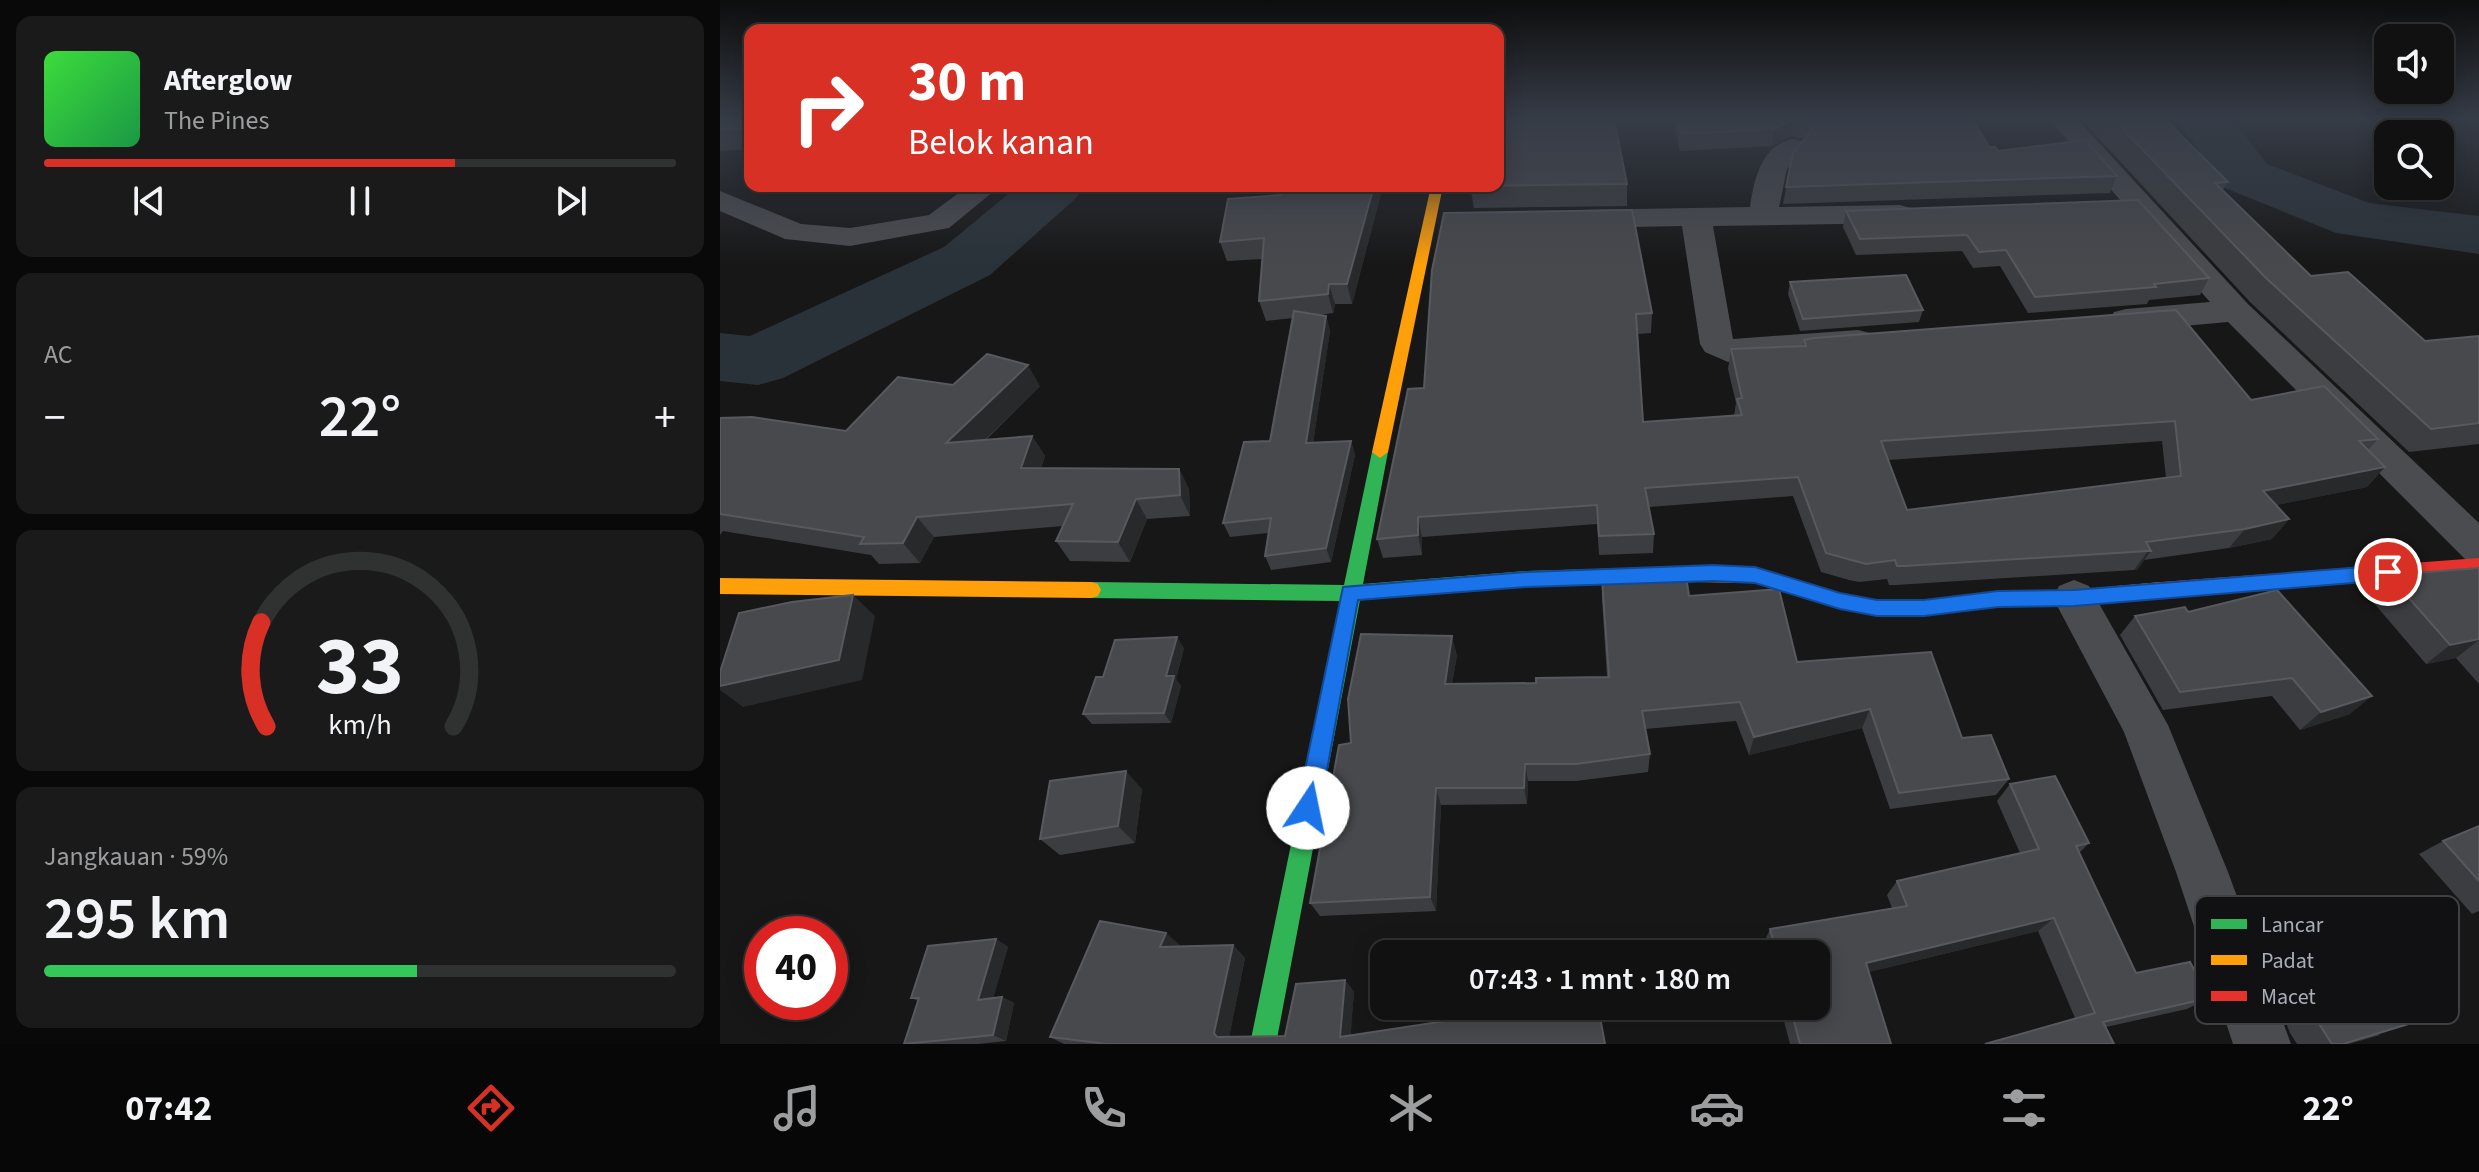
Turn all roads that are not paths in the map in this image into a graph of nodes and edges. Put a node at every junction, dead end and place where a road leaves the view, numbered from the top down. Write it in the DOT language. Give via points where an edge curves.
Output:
graph roads {
  1 [pos="1772,167"];
  2 [pos="2103,167"];
  3 [pos="978,192"];
  4 [pos="1436,192"];
  5 [pos="720,200"];
  6 [pos="2136,204"];
  7 [pos="2105,205"];
  8 [pos="1936,212"];
  9 [pos="1763,216"];
  10 [pos="1696,217"];
  11 [pos="1554,219"];
  12 [pos="1429,221"];
  13 [pos="1460,221"];
  14 [pos="2236,311"];
  15 [pos="2094,322"];
  16 [pos="1887,338"];
  17 [pos="2479,548"];
  18 [pos="2479,566"];
  19 [pos="720,586"];
  20 [pos="1350,593"];
  21 [pos="2074,598"];
  22 [pos="2210,896"];
  23 [pos="2255,1024"];
  24 [pos="1263,1044"];
  25 [pos="2262,1044"];
  1 -- 9 [label="street"];
  2 -- 6 [label="street"];
  3 -- 5 [label="street" via="938,222 850,237 796,233"];
  4 -- 12 [label="street"];
  6 -- 7 [label="street"];
  6 -- 14 [label="street"];
  8 -- 9 [label="street"];
  9 -- 10 [label="street"];
  10 -- 11 [label="street"];
  10 -- 16 [label="street" via="1717,344 1728,351"];
  12 -- 13 [label="street"];
  12 -- 20 [label="street"];
  14 -- 15 [label="street"];
  14 -- 17 [label="street"];
  18 -- 21 [label="street"];
  19 -- 20 [label="street"];
  20 -- 21 [label="street" via="1527,579 1713,573 1755,575 1877,608"];
  20 -- 24 [label="street"];
  21 -- 22 [label="street" via="2145,725"];
  23 -- 25 [label="street"];
}
